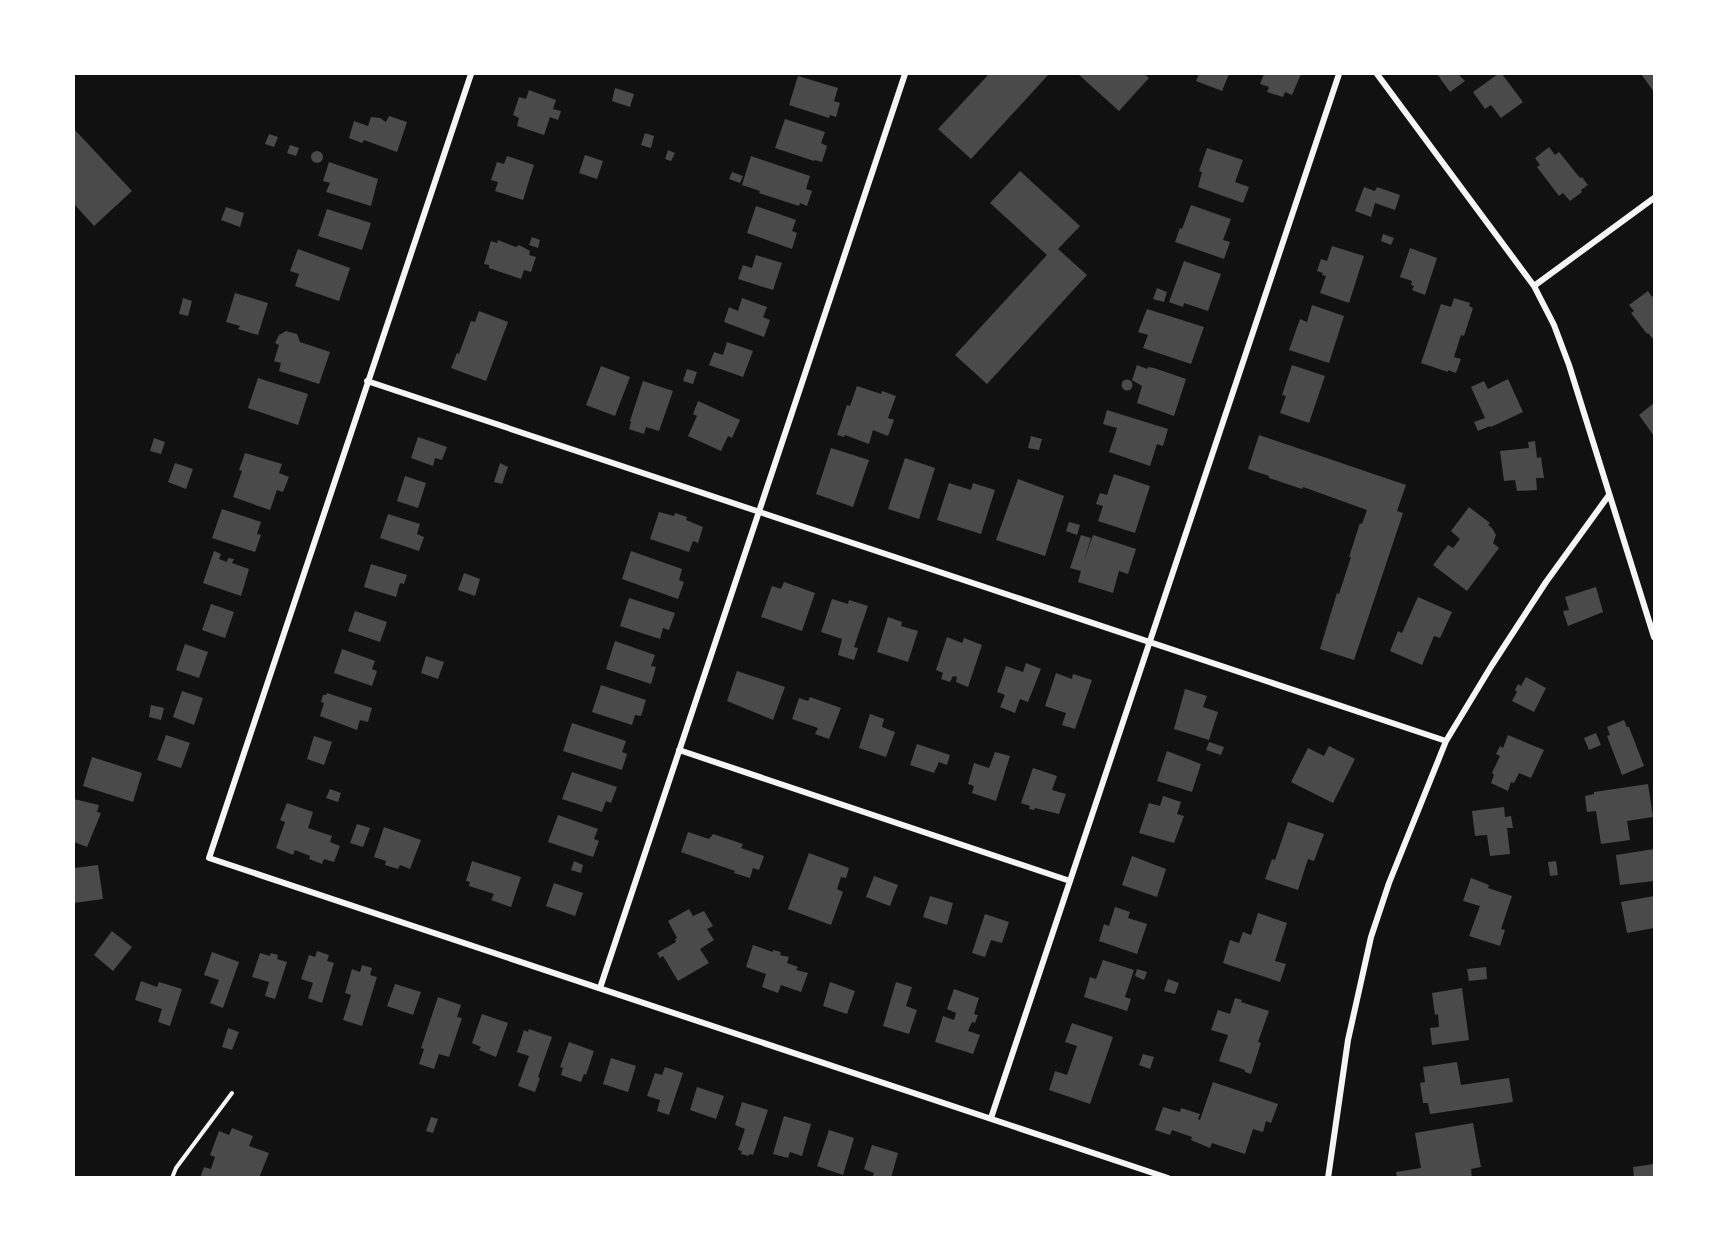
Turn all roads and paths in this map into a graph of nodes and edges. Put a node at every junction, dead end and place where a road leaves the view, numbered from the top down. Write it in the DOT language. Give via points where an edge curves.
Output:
graph roads {
  1 [pos="471,74"];
  2 [pos="905,74"];
  3 [pos="1339,74"];
  4 [pos="1377,74"];
  5 [pos="1654,198"];
  6 [pos="1534,286"];
  7 [pos="367,381"];
  8 [pos="1609,495"];
  9 [pos="759,512"];
  10 [pos="1654,637"];
  11 [pos="1150,642"];
  12 [pos="1446,741"];
  13 [pos="679,750"];
  14 [pos="1070,880"];
  15 [pos="600,988"];
  16 [pos="232,1093"];
  17 [pos="991,1118"];
  18 [pos="172,1178"];
  19 [pos="1168,1178"];
  20 [pos="1328,1178"];
  1 -- 7 [label="street"];
  2 -- 9 [label="street"];
  3 -- 11 [label="street"];
  4 -- 6 [label="street"];
  5 -- 6 [label="street"];
  6 -- 8 [label="street" via="1562,345"];
  7 -- 9 [label="street"];
  7 -- 15 [label="street" via="209,858"];
  8 -- 10 [label="street"];
  8 -- 12 [label="street" via="1546,582"];
  9 -- 11 [label="street"];
  9 -- 13 [label="street"];
  11 -- 12 [label="street"];
  11 -- 14 [label="street"];
  12 -- 20 [label="street" via="1371,937 1348,1040"];
  13 -- 14 [label="street"];
  13 -- 15 [label="street"];
  14 -- 17 [label="street"];
  15 -- 17 [label="street"];
  16 -- 18 [label="path"];
  17 -- 19 [label="street"];
}
